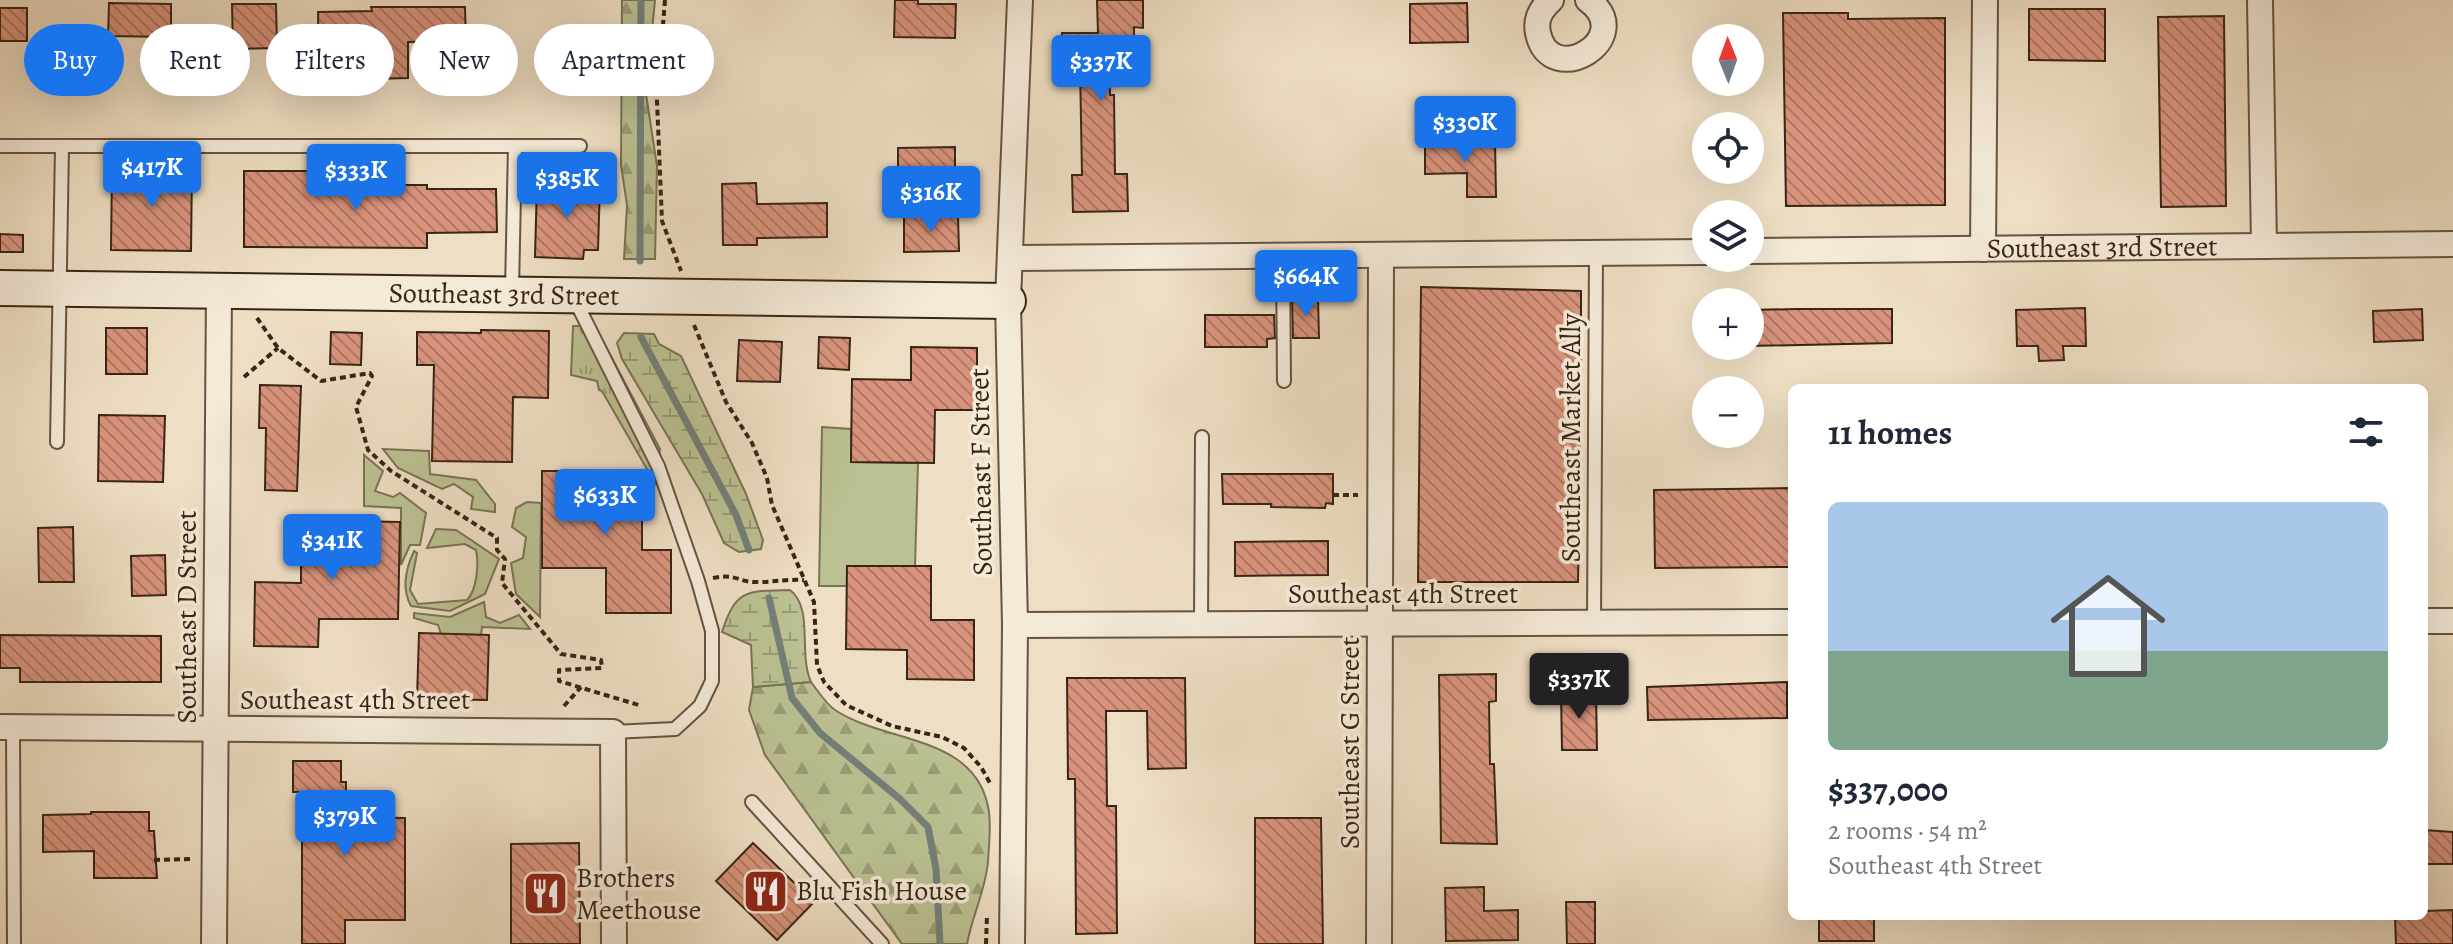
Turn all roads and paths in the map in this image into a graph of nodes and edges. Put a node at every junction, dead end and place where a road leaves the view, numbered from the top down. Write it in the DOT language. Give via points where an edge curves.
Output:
graph roads {
  1 [pos="665,0"];
  2 [pos="1020,0"];
  3 [pos="1588,0"];
  4 [pos="1985,0"];
  5 [pos="2260,0"];
  6 [pos="1541,3"];
  7 [pos="0,146"];
  8 [pos="62,146"];
  9 [pos="515,146"];
  10 [pos="580,146"];
  11 [pos="2453,244"];
  12 [pos="2264,246"];
  13 [pos="1983,249"];
  14 [pos="1764,251"];
  15 [pos="1692,252"];
  16 [pos="1596,253"];
  17 [pos="1283,255"];
  18 [pos="1381,255"];
  19 [pos="1011,258"];
  20 [pos="682,282"];
  21 [pos="0,288"];
  22 [pos="60,289"];
  23 [pos="219,291"];
  24 [pos="511,295"];
  25 [pos="573,296"];
  26 [pos="1008,301"];
  27 [pos="255,315"];
  28 [pos="692,322"];
  29 [pos="278,348"];
  30 [pos="244,377"];
  31 [pos="1284,381"];
  32 [pos="1202,437"];
  33 [pos="57,442"];
  34 [pos="804,580"];
  35 [pos="698,581"];
  36 [pos="2428,621"];
  37 [pos="2453,621"];
  38 [pos="1788,622"];
  39 [pos="1594,623"];
  40 [pos="1201,624"];
  41 [pos="1380,624"];
  42 [pos="1015,625"];
  43 [pos="581,687"];
  44 [pos="564,706"];
  45 [pos="642,706"];
  46 [pos="6,727"];
  47 [pos="216,729"];
  48 [pos="613,732"];
  49 [pos="993,790"];
  50 [pos="752,802"];
  51 [pos="215,859"];
  52 [pos="154,860"];
  53 [pos="988,908"];
  54 [pos="14,944"];
  55 [pos="214,944"];
  56 [pos="614,944"];
  57 [pos="882,944"];
  58 [pos="986,944"];
  59 [pos="1012,944"];
  60 [pos="1379,944"];
  1 -- 20 [label="path" via="657,101 662,221"];
  2 -- 19 [label="street, Southeast F Street"];
  3 -- 6 [label="street" via="1599,12 1602,34 1591,51 1572,59 1552,54 1539,39"];
  4 -- 13 [label="street"];
  5 -- 12 [label="street"];
  7 -- 8 [label="lane"];
  8 -- 9 [label="lane"];
  8 -- 22 [label="lane"];
  9 -- 10 [label="lane"];
  9 -- 24 [label="lane"];
  11 -- 12 [label="street, Southeast 3rd Street"];
  12 -- 13 [label="street, Southeast 3rd Street"];
  13 -- 14 [label="street, Southeast 3rd Street"];
  15 -- 16 [label="street"];
  16 -- 18 [label="street"];
  16 -- 39 [label="lane, Southeast Market Ally"];
  17 -- 18 [label="street"];
  17 -- 19 [label="street"];
  17 -- 31 [label="lane"];
  18 -- 41 [label="street, Southeast G Street"];
  19 -- 26 [label="street, Southeast F Street"];
  21 -- 22 [label="street, Southeast 3rd Street"];
  22 -- 23 [label="street, Southeast 3rd Street"];
  22 -- 33 [label="lane"];
  23 -- 24 [label="street, Southeast 3rd Street"];
  23 -- 47 [label="street, Southeast D Street"];
  24 -- 25 [label="street, Southeast 3rd Street"];
  25 -- 26 [label="street, Southeast 3rd Street"];
  25 -- 35 [label="lane" via="658,466"];
  26 -- 42 [label="street, Southeast F Street"];
  27 -- 29 [label="path"];
  28 -- 34 [label="path" via="726,402 762,466 772,505"];
  29 -- 30 [label="path"];
  29 -- 43 [label="path" via="321,381 370,373 356,407 368,450 391,471 497,538 497,550 505,559 502,583 561,654 601,660 602,668 559,670 559,681"];
  32 -- 40 [label="lane"];
  34 -- 35 [label="path" via="754,583 730,575"];
  34 -- 49 [label="path" via="814,602 817,665 834,696 892,726 942,737 964,748"];
  35 -- 48 [label="lane" via="712,631 712,681 700,706 675,729"];
  36 -- 37 [label="street"];
  38 -- 39 [label="street, Southeast 4th Street"];
  39 -- 41 [label="street, Southeast 4th Street"];
  40 -- 41 [label="street, Southeast 4th Street"];
  40 -- 42 [label="street, Southeast 4th Street"];
  41 -- 60 [label="street, Southeast G Street"];
  42 -- 59 [label="street, Southeast F Street"];
  43 -- 44 [label="path"];
  43 -- 45 [label="path"];
  46 -- 47 [label="street, Southeast 4th Street"];
  46 -- 54 [label="lane"];
  47 -- 48 [label="street, Southeast 4th Street"];
  47 -- 51 [label="street, Southeast D Street"];
  48 -- 56 [label="street"];
  50 -- 57 [label="lane"];
  51 -- 52 [label="path"];
  51 -- 55 [label="street, Southeast D Street"];
  53 -- 58 [label="path"];
}
